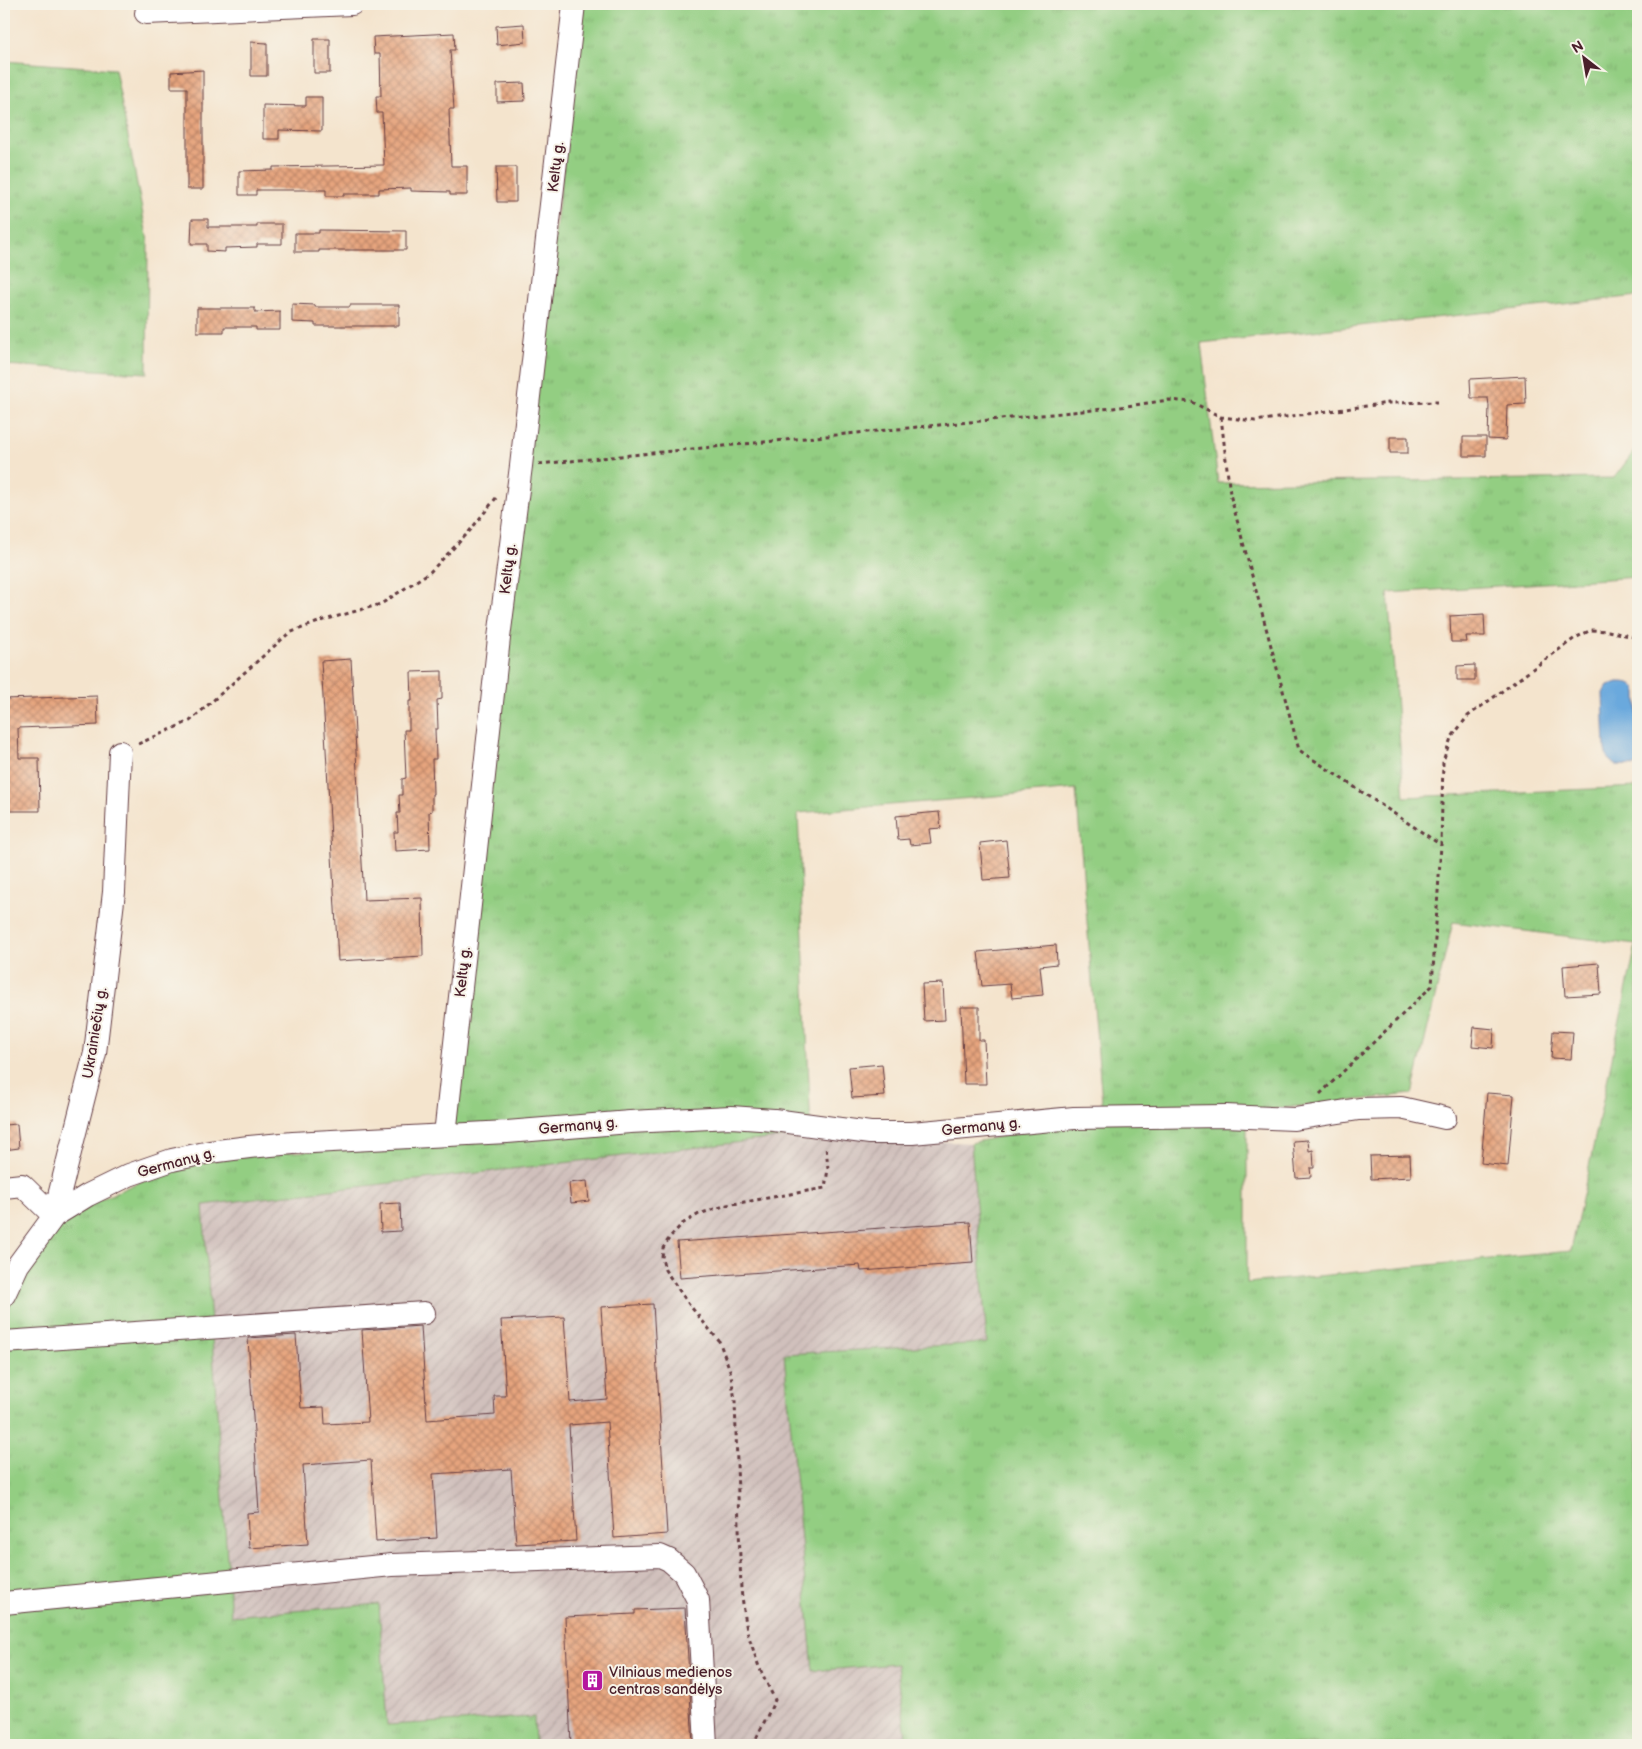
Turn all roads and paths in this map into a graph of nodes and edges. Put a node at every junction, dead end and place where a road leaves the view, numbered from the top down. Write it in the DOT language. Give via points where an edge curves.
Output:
graph roads {
  1 [pos="352,4"];
  2 [pos="574,4"];
  3 [pos="146,12"];
  4 [pos="1438,402"];
  5 [pos="1221,416"];
  6 [pos="521,466"];
  7 [pos="498,496"];
  8 [pos="1638,638"];
  9 [pos="120,752"];
  10 [pos="1441,845"];
  11 [pos="1445,1118"];
  12 [pos="1294,1119"];
  13 [pos="825,1128"];
  14 [pos="445,1135"];
  15 [pos="4,1187"];
  16 [pos="54,1216"];
  17 [pos="4,1296"];
  18 [pos="424,1313"];
  19 [pos="4,1342"];
  20 [pos="4,1603"];
  21 [pos="706,1745"];
  22 [pos="753,1745"];
  1 -- 3 [label="street"];
  2 -- 6 [label="street, Keltų g."];
  4 -- 5 [label="path" via="1389,403 1255,420"];
  5 -- 6 [label="path" via="1192,402 1169,400"];
  5 -- 10 [label="path" via="1230,494 1299,750"];
  6 -- 14 [label="street, Keltų g."];
  7 -- 9 [label="path" via="430,572 381,604 289,634 190,721"];
  8 -- 10 [label="path" via="1591,630 1575,638 1468,716 1451,738 1443,761"];
  9 -- 16 [label="street, Ukrainiečių g." via="114,892 96,1053"];
  10 -- 12 [label="path" via="1432,986"];
  11 -- 12 [label="street, Germanų g." via="1401,1108 1359,1109"];
  12 -- 13 [label="street, Germanų g." via="1225,1116 1046,1120 912,1133"];
  13 -- 14 [label="street, Germanų g." via="731,1117"];
  13 -- 22 [label="path" via="828,1169 825,1188 727,1205 699,1214 682,1224 663,1248 665,1270 719,1341 730,1370 735,1400 741,1590 750,1640 775,1700"];
  14 -- 16 [label="street, Germanų g." via="293,1143 210,1152 172,1160 129,1175"];
  15 -- 16 [label="street" via="22,1185"];
  16 -- 17 [label="street, Ukrainiečių g." via="18,1265"];
  18 -- 19 [label="street"];
  20 -- 21 [label="street" via="392,1565 660,1556 684,1573 698,1600"];
}
